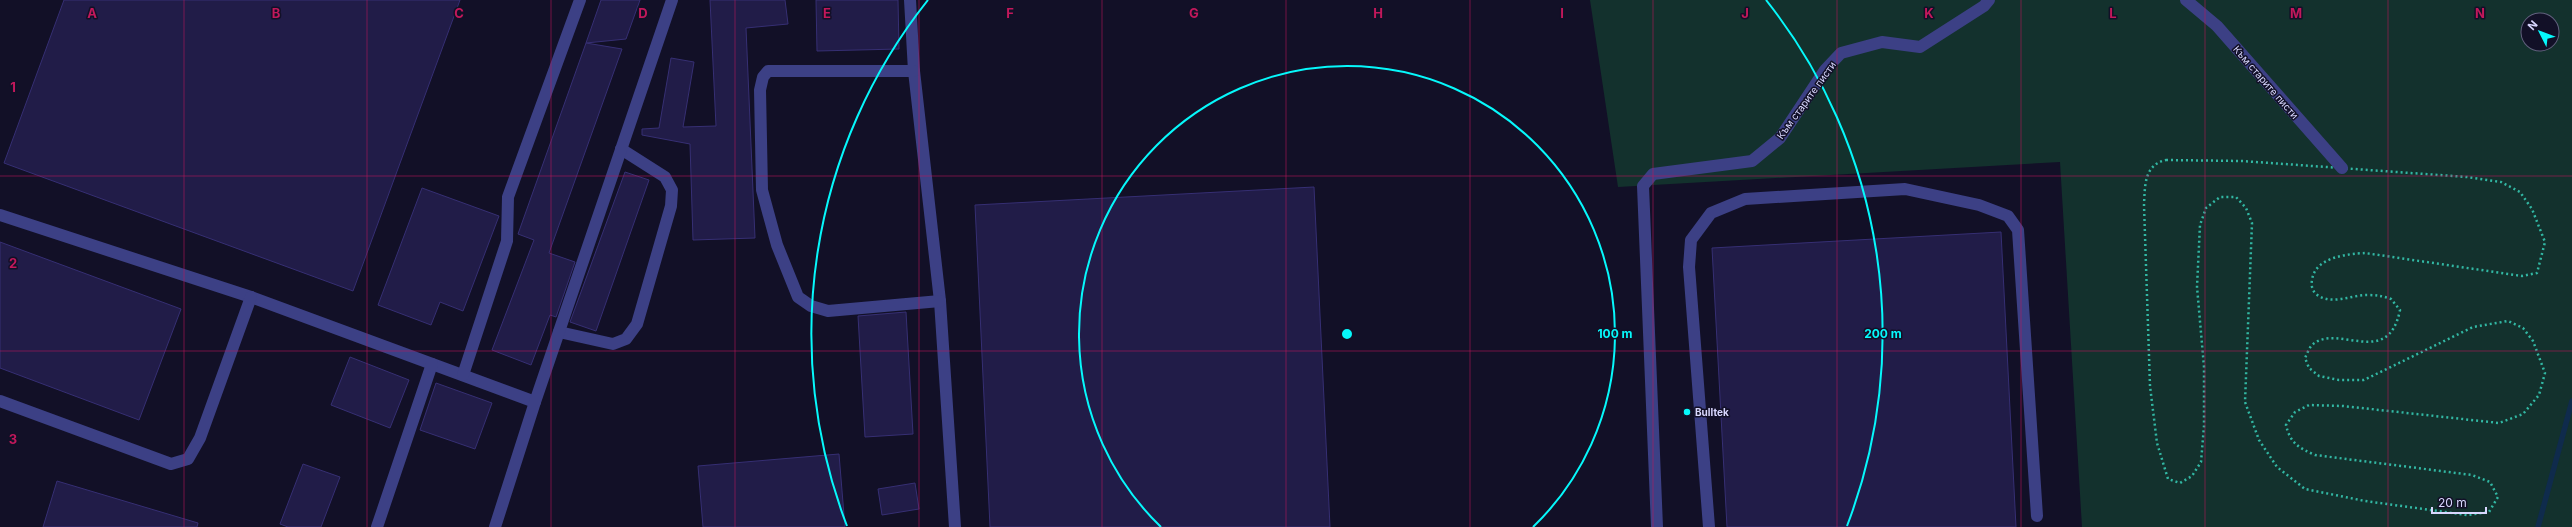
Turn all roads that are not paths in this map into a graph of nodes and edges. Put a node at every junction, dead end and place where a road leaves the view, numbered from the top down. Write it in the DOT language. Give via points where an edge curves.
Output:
graph roads {
  1 [pos="580,0"];
  2 [pos="672,0"];
  3 [pos="910,0"];
  4 [pos="1989,0"];
  5 [pos="2186,0"];
  6 [pos="914,71"];
  7 [pos="621,149"];
  8 [pos="2342,168"];
  9 [pos="0,215"];
  10 [pos="250,297"];
  11 [pos="940,301"];
  12 [pos="559,332"];
  13 [pos="432,364"];
  14 [pos="463,375"];
  15 [pos="0,401"];
  16 [pos="535,402"];
  17 [pos="2037,516"];
  18 [pos="376,527"];
  19 [pos="495,527"];
  20 [pos="956,527"];
  21 [pos="1656,527"];
  22 [pos="1709,527"];
  1 -- 14 [label="street" via="508,197 507,241"];
  2 -- 7 [label="street"];
  3 -- 6 [label="street"];
  4 -- 21 [label="street, Към старите писти" via="1984,6 1920,47 1882,42 1841,53 1825,70 1780,138 1752,161 1653,174 1643,186"];
  5 -- 8 [label="street, Към старите писти" via="2218,26"];
  6 -- 11 [label="street"];
  6 -- 11 [label="street" via="768,71 763,77 760,90 762,190 777,245 798,297 811,306 828,310"];
  7 -- 12 [label="street"];
  7 -- 12 [label="street" via="665,177 672,190 672,206 637,324 626,338 612,344"];
  9 -- 10 [label="street"];
  10 -- 13 [label="street"];
  10 -- 15 [label="street" via="200,438 188,459 172,464"];
  11 -- 20 [label="street"];
  12 -- 16 [label="street"];
  13 -- 14 [label="street"];
  13 -- 18 [label="street"];
  14 -- 16 [label="street"];
  16 -- 19 [label="street"];
  17 -- 22 [label="street" via="2018,230 2008,216 1979,205 1905,189 1745,199 1711,213 1692,240 1689,267"];
}
